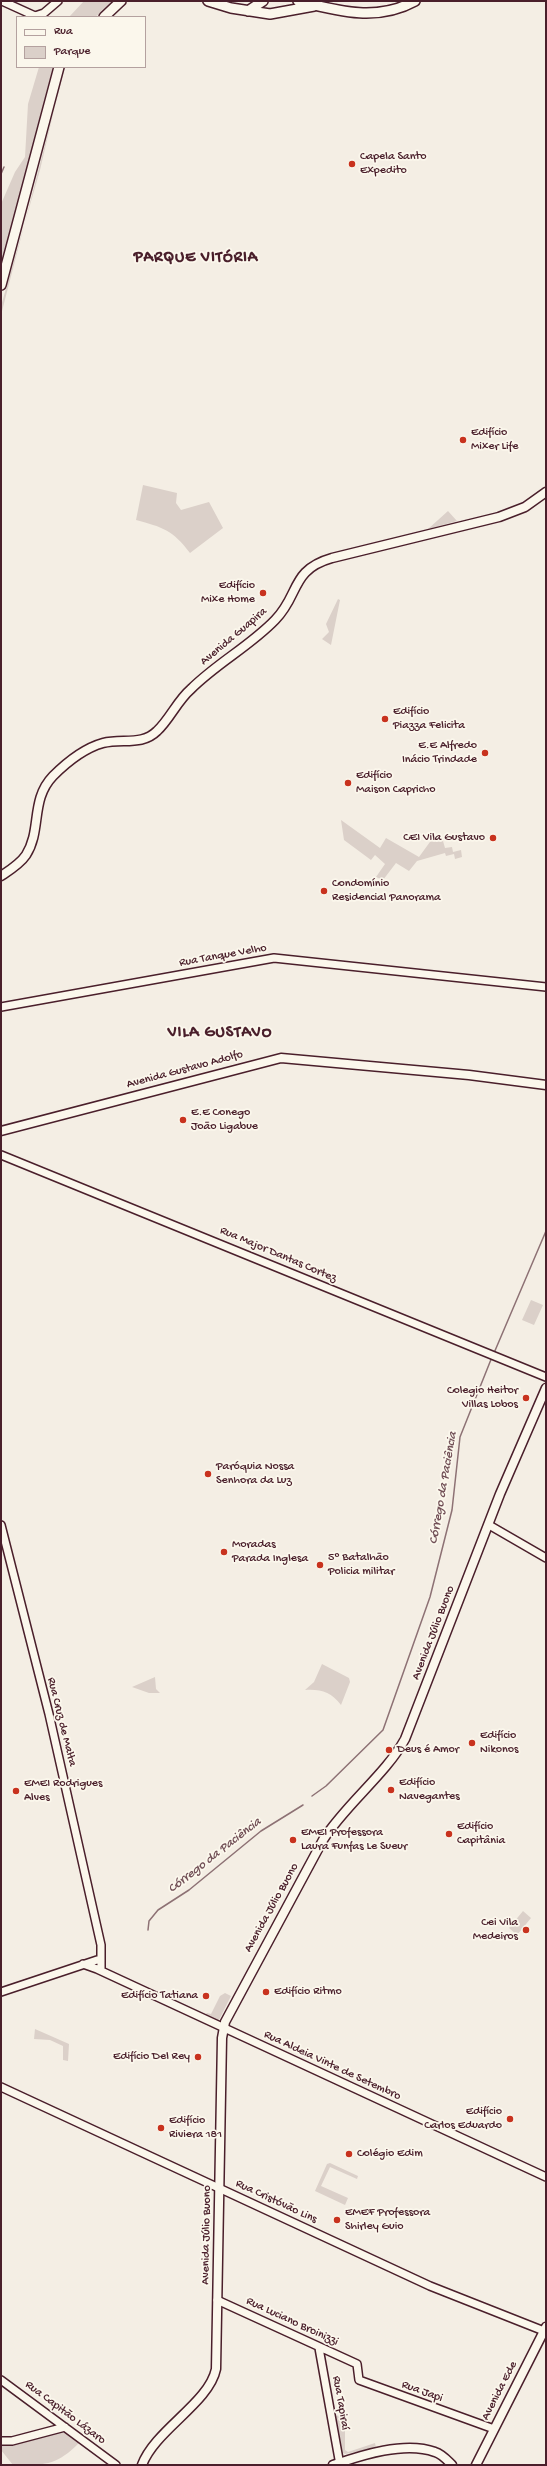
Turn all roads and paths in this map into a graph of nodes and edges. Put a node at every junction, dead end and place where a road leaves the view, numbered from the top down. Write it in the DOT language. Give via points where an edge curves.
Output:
graph roads {
  1 [pos="2,1"];
  2 [pos="58,1"];
  3 [pos="127,1"];
  4 [pos="208,1"];
  5 [pos="263,1"];
  6 [pos="298,1"];
  7 [pos="415,1"];
  8 [pos="119,3"];
  9 [pos="317,6"];
  10 [pos="248,11"];
  11 [pos="105,16"];
  12 [pos="59,68"];
  13 [pos="1,285"];
  14 [pos="546,492"];
  15 [pos="1,876"];
  16 [pos="546,987"];
  17 [pos="1,1007"];
  18 [pos="546,1085"];
  19 [pos="1,1131"];
  20 [pos="1,1154"];
  21 [pos="546,1377"];
  22 [pos="546,1388"];
  23 [pos="489,1524"];
  24 [pos="1,1525"];
  25 [pos="546,1558"];
  26 [pos="98,1964"];
  27 [pos="1,1992"];
  28 [pos="223,2028"];
  29 [pos="1,2087"];
  30 [pos="546,2177"];
  31 [pos="220,2188"];
  32 [pos="217,2300"];
  33 [pos="545,2329"];
  34 [pos="321,2350"];
  35 [pos="357,2364"];
  36 [pos="1,2380"];
  37 [pos="49,2414"];
  38 [pos="65,2426"];
  39 [pos="494,2429"];
  40 [pos="46,2431"];
  41 [pos="1,2441"];
  42 [pos="338,2464"];
  43 [pos="116,2465"];
  44 [pos="142,2465"];
  45 [pos="452,2465"];
  46 [pos="476,2465"];
  1 -- 2 [label="street" via="35,16 44,13"];
  3 -- 8 [label="main road"];
  4 -- 10 [label="main road"];
  5 -- 10 [label="main road"];
  6 -- 9 [label="main road"];
  7 -- 9 [label="main road" via="397,9 372,14"];
  8 -- 11 [label="main road"];
  9 -- 10 [label="main road" via="281,14"];
  12 -- 13 [label="main road"];
  14 -- 15 [label="main road, Avenida Guapira" via="525,507 499,517 332,558 311,566 301,577 279,616 261,634 192,688 179,701 163,726 152,736 143,740 108,742 92,747 58,772 40,795 28,851 23,860"];
  16 -- 17 [label="street, Rua Tanque Velho" via="274,958"];
  18 -- 19 [label="main road, Avenida Gustavo Adolfo" via="469,1075 281,1058"];
  20 -- 21 [label="street, Rua Major Dantas Cortez"];
  22 -- 23 [label="main road, Avenida Júlio Buono"];
  23 -- 25 [label="street"];
  23 -- 28 [label="main road, Avenida Júlio Buono" via="405,1739 338,1818 323,1840 256,1961"];
  24 -- 26 [label="street, Rua Cruz de Malta" via="49,1714 102,1950"];
  26 -- 27 [label="street" via="83,1964"];
  26 -- 28 [label="street, Rua Aldeia Vinte de Setembro" via="108,1974"];
  28 -- 30 [label="street, Rua Aldeia Vinte de Setembro"];
  28 -- 31 [label="main road, Avenida Júlio Buono"];
  29 -- 31 [label="street, Rua Cristóvão Lins"];
  31 -- 32 [label="main road, Avenida Júlio Buono"];
  31 -- 33 [label="street, Rua Cristóvão Lins" via="436,2288"];
  32 -- 34 [label="street, Rua Luciano Broinizzi"];
  32 -- 44 [label="main road, Avenida Júlio Buono" via="216,2369 213,2378 150,2450"];
  33 -- 39 [label="main road, Avenida Ede"];
  34 -- 35 [label="street, Rua Luciano Broinizzi"];
  34 -- 42 [label="street, Rua Tapiraí"];
  35 -- 39 [label="street, Rua Japi" via="359,2380"];
  36 -- 37 [label="street, Rua Capitão Lázaro"];
  37 -- 38 [label="street, Rua Capitão Lázaro"];
  37 -- 40 [label="street"];
  38 -- 40 [label="street"];
  38 -- 43 [label="street, Rua Capitão Lázaro"];
  39 -- 46 [label="main road, Avenida Ede"];
  40 -- 41 [label="street" via="12,2441"];
  42 -- 45 [label="main road" via="389,2450 412,2449 436,2452"];
}
